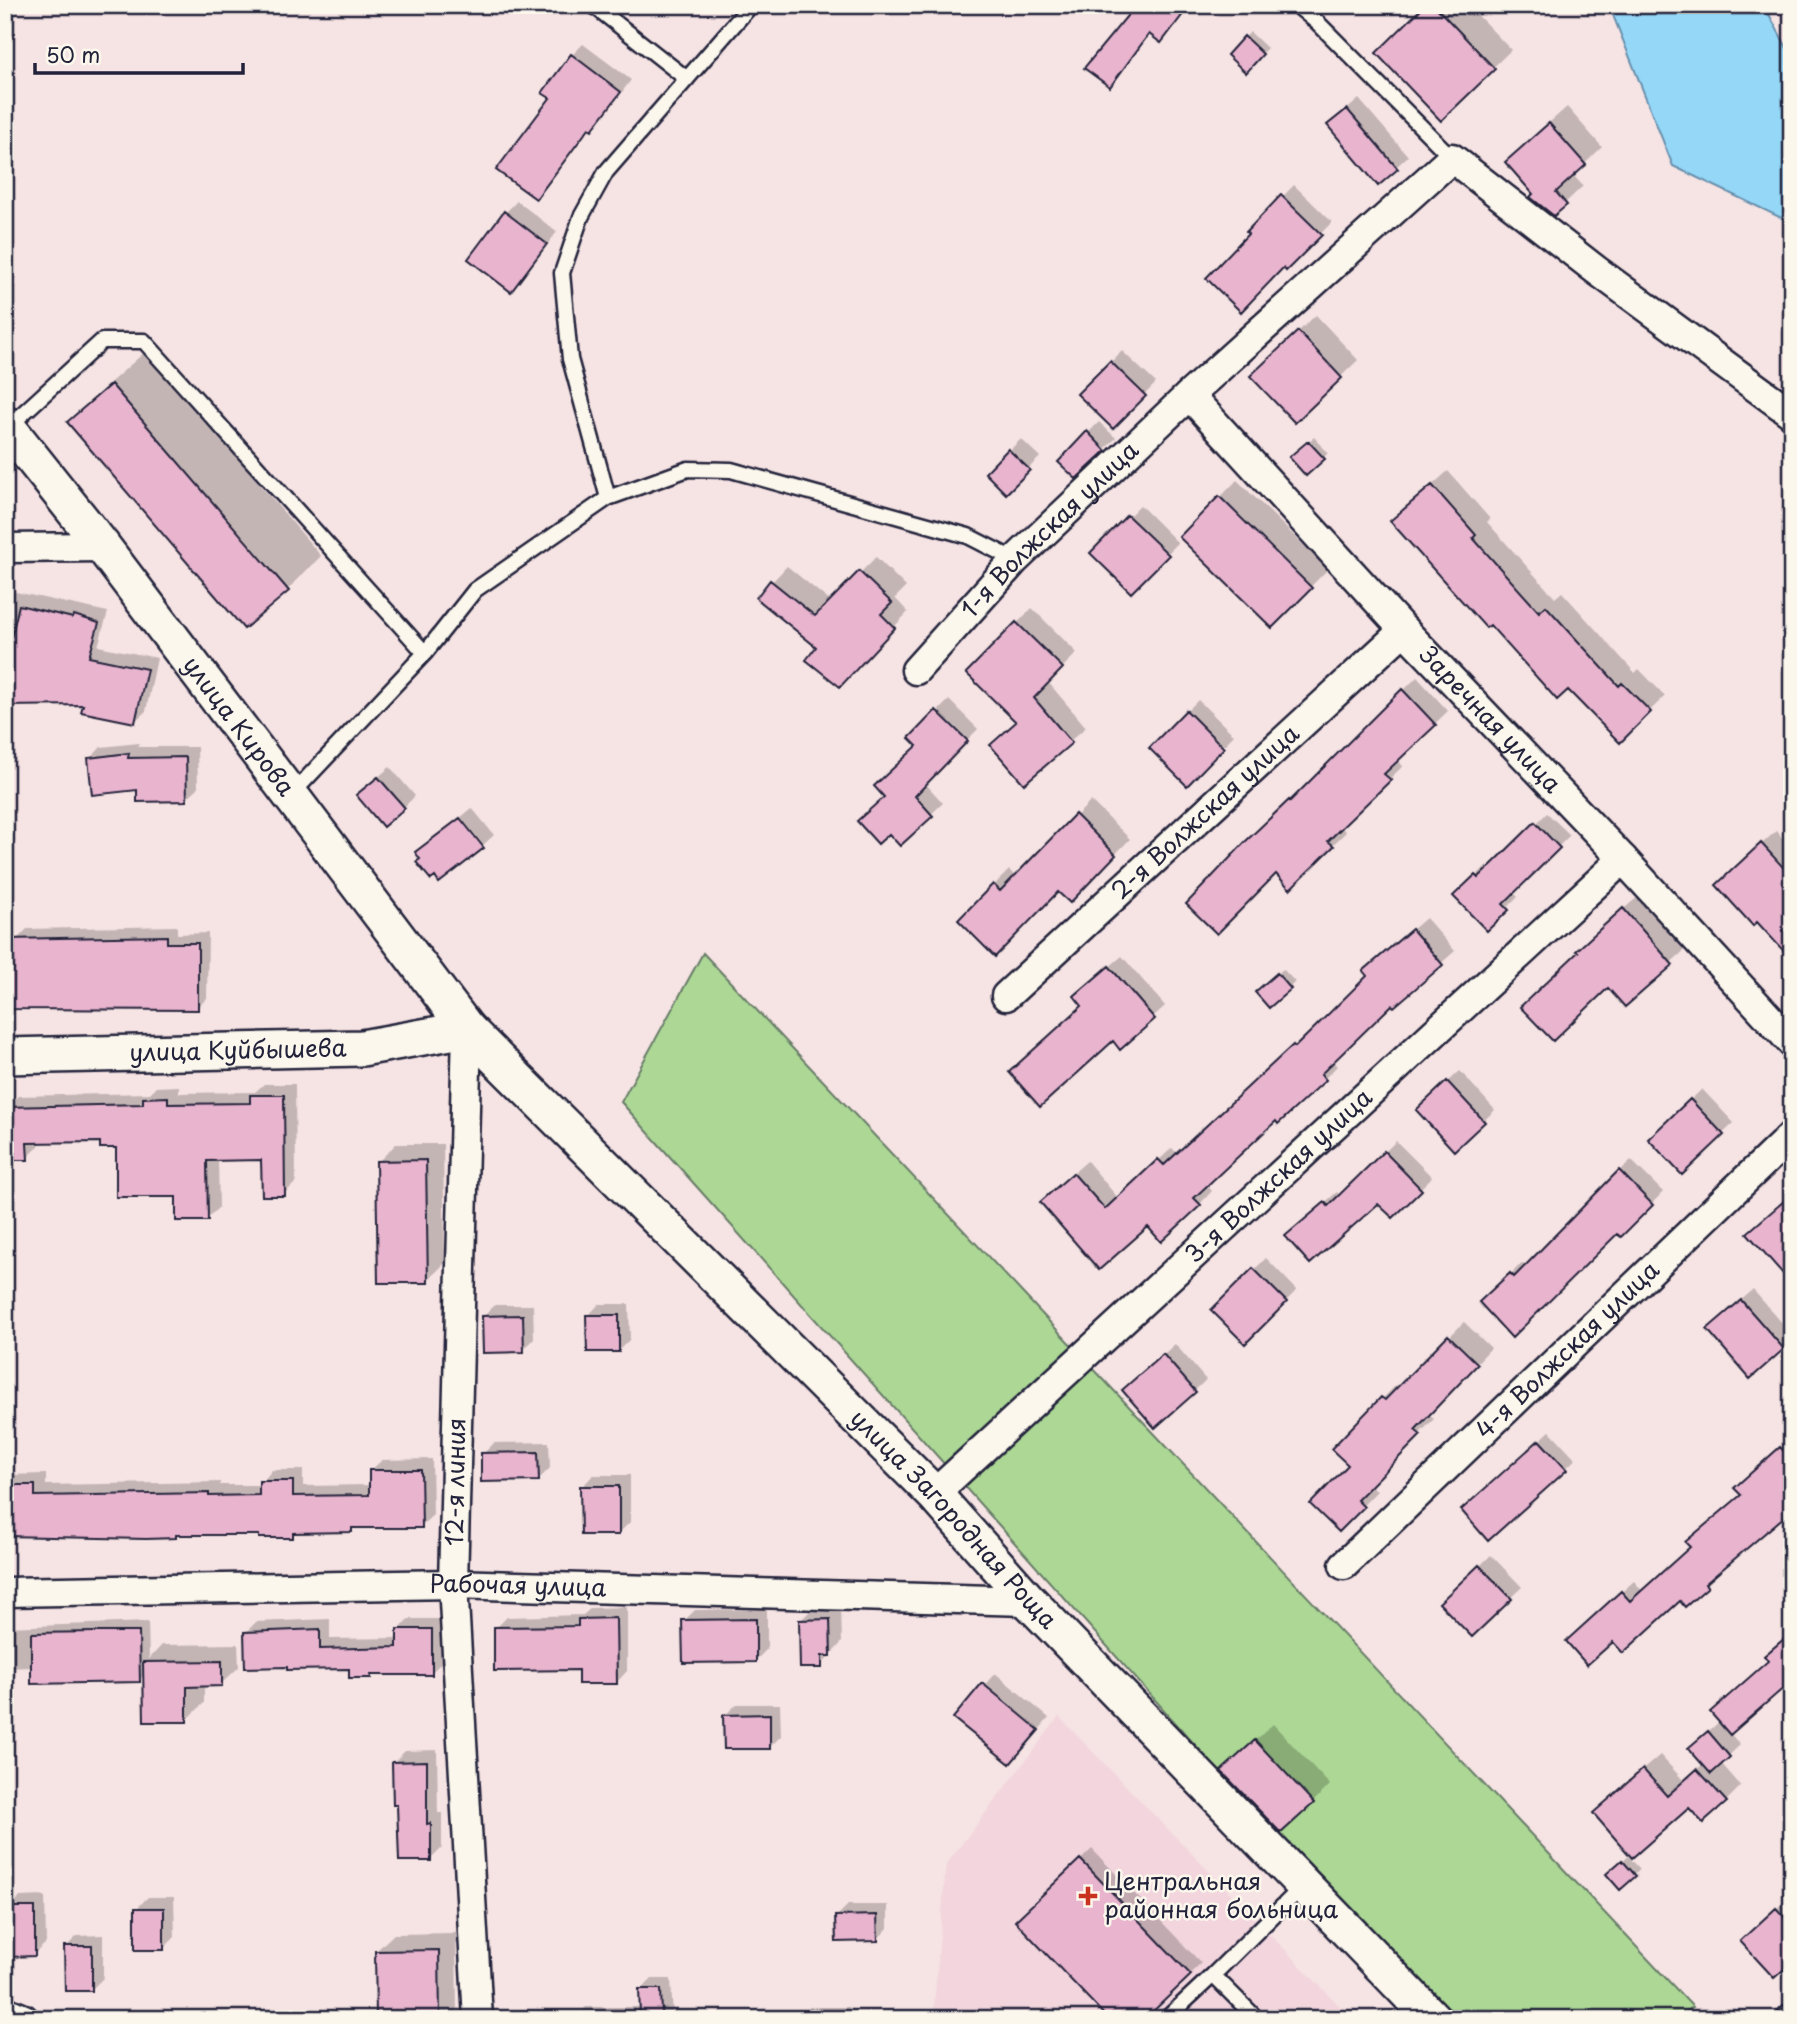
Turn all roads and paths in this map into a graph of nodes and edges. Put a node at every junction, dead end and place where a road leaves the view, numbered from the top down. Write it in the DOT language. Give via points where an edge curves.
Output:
graph roads {
  1 [pos="593,5"];
  2 [pos="751,5"];
  3 [pos="1297,5"];
  4 [pos="687,79"];
  5 [pos="1452,158"];
  6 [pos="1189,395"];
  7 [pos="1792,414"];
  8 [pos="7,426"];
  9 [pos="608,498"];
  10 [pos="103,547"];
  11 [pos="5,548"];
  12 [pos="1015,560"];
  13 [pos="1404,630"];
  14 [pos="425,653"];
  15 [pos="916,670"];
  16 [pos="291,795"];
  17 [pos="1623,859"];
  18 [pos="1006,996"];
  19 [pos="467,1029"];
  20 [pos="1792,1044"];
  21 [pos="5,1056"];
  22 [pos="1792,1135"];
  23 [pos="934,1494"];
  24 [pos="1344,1565"];
  25 [pos="453,1584"];
  26 [pos="5,1592"];
  27 [pos="1029,1601"];
  28 [pos="1304,1885"];
  29 [pos="1213,1975"];
  30 [pos="5,2011"];
  31 [pos="24,2019"];
  32 [pos="478,2019"];
  33 [pos="1166,2019"];
  34 [pos="1257,2019"];
  35 [pos="1433,2019"];
  1 -- 4 [label="lane"];
  2 -- 4 [label="lane"];
  3 -- 5 [label="lane"];
  4 -- 9 [label="lane" via="606,172 581,217 562,273 570,359"];
  5 -- 6 [label="street, 1-я Волжская улица"];
  5 -- 7 [label="street"];
  6 -- 12 [label="street, 1-я Волжская улица"];
  6 -- 13 [label="street, Заречная улица"];
  8 -- 10 [label="street, улица Кирова"];
  8 -- 14 [label="lane" via="102,341 144,341"];
  9 -- 12 [label="lane" via="688,469 731,470 968,536"];
  9 -- 14 [label="lane" via="475,590"];
  10 -- 11 [label="street"];
  10 -- 16 [label="street, улица Кирова"];
  12 -- 15 [label="street, 1-я Волжская улица"];
  13 -- 17 [label="street, Заречная улица"];
  13 -- 18 [label="street, 2-я Волжская улица"];
  14 -- 16 [label="lane"];
  16 -- 19 [label="street, улица Кирова"];
  17 -- 20 [label="street, Заречная улица"];
  17 -- 23 [label="street, 3-я Волжская улица"];
  19 -- 21 [label="street, улица Куйбышева" via="362,1048"];
  19 -- 23 [label="street, улица Загородная Роща"];
  19 -- 25 [label="street, 12-я линия"];
  22 -- 24 [label="street, 4-я Волжская улица"];
  23 -- 27 [label="street, улица Загородная Роща"];
  25 -- 26 [label="street, Рабочая улица"];
  25 -- 27 [label="street, Рабочая улица"];
  25 -- 32 [label="street, 12-я линия"];
  27 -- 28 [label="street, улица Загородная Роща"];
  28 -- 29 [label="lane"];
  28 -- 35 [label="street, улица Загородная Роща"];
  29 -- 33 [label="lane"];
  29 -- 34 [label="lane"];
  30 -- 31 [label="street"];
}
